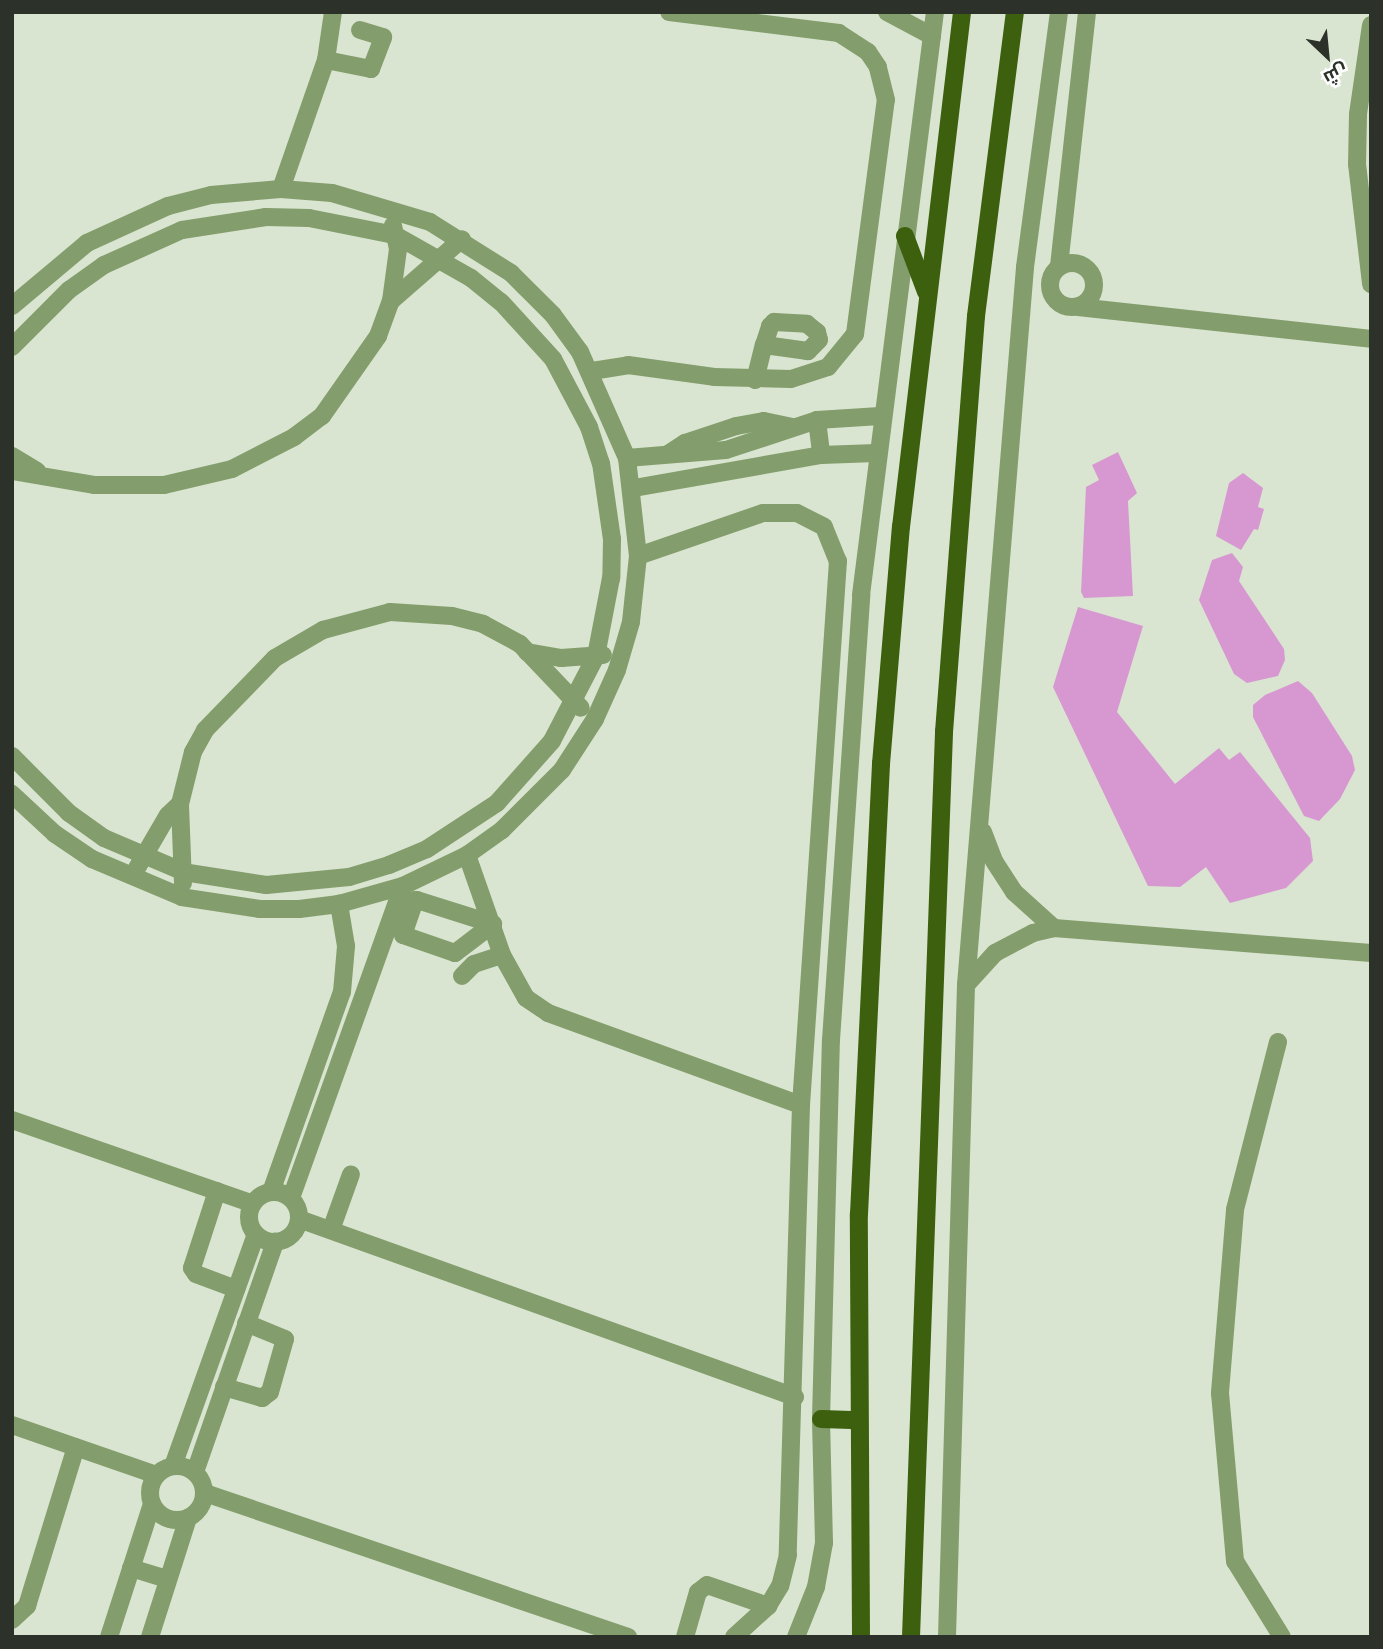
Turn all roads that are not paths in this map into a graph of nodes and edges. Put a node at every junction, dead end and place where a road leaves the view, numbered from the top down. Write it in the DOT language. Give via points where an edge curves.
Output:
graph roads {
  1 [pos="333,12"];
  2 [pos="345,12"];
  3 [pos="669,12"];
  4 [pos="887,12"];
  5 [pos="935,12"];
  6 [pos="962,12"];
  7 [pos="1015,12"];
  8 [pos="1059,12"];
  9 [pos="1087,12"];
  10 [pos="1371,25"];
  11 [pos="360,30"];
  12 [pos="333,31"];
  13 [pos="932,37"];
  14 [pos="326,60"];
  15 [pos="281,189"];
  16 [pos="396,208"];
  17 [pos="395,235"];
  18 [pos="905,236"];
  19 [pos="462,239"];
  20 [pos="438,256"];
  21 [pos="1059,266"];
  22 [pos="1371,284"];
  23 [pos="928,295"];
  24 [pos="391,301"];
  25 [pos="12,306"];
  26 [pos="1078,307"];
  27 [pos="1371,339"];
  28 [pos="764,345"];
  29 [pos="12,347"];
  30 [pos="592,371"];
  31 [pos="755,380"];
  32 [pos="880,416"];
  33 [pos="817,420"];
  34 [pos="876,453"];
  35 [pos="821,455"];
  36 [pos="12,456"];
  37 [pos="627,458"];
  38 [pos="12,471"];
  39 [pos="43,475"];
  40 [pos="634,488"];
  41 [pos="638,556"];
  42 [pos="527,652"];
  43 [pos="622,654"];
  44 [pos="596,656"];
  45 [pos="575,704"];
  46 [pos="595,719"];
  47 [pos="12,756"];
  48 [pos="12,794"];
  49 [pos="180,804"];
  50 [pos="982,825"];
  51 [pos="467,855"];
  52 [pos="142,857"];
  53 [pos="184,872"];
  54 [pos="131,879"];
  55 [pos="403,886"];
  56 [pos="182,897"];
  57 [pos="339,904"];
  58 [pos="493,924"];
  59 [pos="1054,928"];
  60 [pos="1371,953"];
  61 [pos="502,955"];
  62 [pos="462,975"];
  63 [pos="966,985"];
  64 [pos="1278,1042"];
  65 [pos="801,1105"];
  66 [pos="12,1120"];
  67 [pos="351,1174"];
  68 [pos="217,1191"];
  69 [pos="271,1192"];
  70 [pos="291,1199"];
  71 [pos="253,1204"];
  72 [pos="299,1219"];
  73 [pos="331,1230"];
  74 [pos="256,1234"];
  75 [pos="275,1242"];
  76 [pos="236,1289"];
  77 [pos="246,1323"];
  78 [pos="225,1387"];
  79 [pos="795,1397"];
  80 [pos="821,1419"];
  81 [pos="859,1420"];
  82 [pos="12,1426"];
  83 [pos="76,1447"];
  84 [pos="173,1466"];
  85 [pos="195,1472"];
  86 [pos="156,1475"];
  87 [pos="205,1493"];
  88 [pos="152,1504"];
  89 [pos="188,1518"];
  90 [pos="131,1568"];
  91 [pos="167,1580"];
  92 [pos="768,1606"];
  93 [pos="12,1620"];
  94 [pos="109,1637"];
  95 [pos="150,1637"];
  96 [pos="628,1637"];
  97 [pos="685,1637"];
  98 [pos="734,1637"];
  99 [pos="796,1637"];
  100 [pos="861,1637"];
  101 [pos="911,1637"];
  102 [pos="947,1637"];
  103 [pos="1282,1637"];
  1 -- 12 [label="street"];
  2 -- 12 [label="street"];
  3 -- 31 [label="street" via="839,33 868,52 884,83 886,100 855,334 828,367 791,379"];
  4 -- 13 [label="street"];
  5 -- 13 [label="street"];
  6 -- 23 [label="main road"];
  7 -- 101 [label="main road" via="976,316 944,732"];
  8 -- 50 [label="street" via="1025,267"];
  9 -- 21 [label="street"];
  10 -- 22 [label="street" via="1358,114 1357,164"];
  11 -- 14 [label="street" via="383,37 372,69"];
  12 -- 14 [label="street"];
  13 -- 18 [label="street"];
  14 -- 15 [label="street"];
  15 -- 16 [label="street" via="332,193"];
  15 -- 25 [label="street" via="211,195 126,222 51,269"];
  16 -- 17 [label="street"];
  16 -- 19 [label="street"];
  17 -- 20 [label="street"];
  17 -- 24 [label="street" via="398,248"];
  17 -- 29 [label="street" via="309,218 266,217 182,230 86,277 37,318"];
  18 -- 23 [label="main road"];
  18 -- 32 [label="street"];
  19 -- 20 [label="street"];
  19 -- 30 [label="street" via="533,293"];
  20 -- 24 [label="street"];
  20 -- 44 [label="street" via="502,302 528,329 559,370 589,427 601,463 612,539 611,578"];
  21 -- 26 [label="street" via="1050,281 1052,295 1062,305"];
  21 -- 26 [label="street" via="1082,264 1093,276 1094,291"];
  23 -- 81 [label="main road" via="901,527 880,778 859,1214"];
  24 -- 39 [label="street" via="364,362 322,416 264,455 232,469 164,485 94,485"];
  26 -- 27 [label="street"];
  28 -- 31 [label="street"];
  30 -- 31 [label="street" via="628,365"];
  30 -- 37 [label="street"];
  32 -- 33 [label="street"];
  32 -- 34 [label="street"];
  33 -- 35 [label="street"];
  33 -- 37 [label="street" via="792,427 764,421 736,426 697,438 668,454"];
  34 -- 35 [label="street"];
  34 -- 80 [label="street" via="860,595 831,1040"];
  35 -- 40 [label="street"];
  36 -- 39 [label="street"];
  37 -- 40 [label="street"];
  38 -- 39 [label="street"];
  40 -- 41 [label="street"];
  41 -- 43 [label="street"];
  41 -- 65 [label="street" via="763,513 809,517 824,527 833,544 839,589"];
  42 -- 44 [label="street"];
  42 -- 45 [label="street"];
  42 -- 49 [label="street" via="511,637 483,624 421,612 359,617 323,629 275,658 224,706 193,752"];
  43 -- 44 [label="street"];
  43 -- 46 [label="street"];
  44 -- 45 [label="street"];
  45 -- 46 [label="street"];
  45 -- 53 [label="street" via="552,741 516,783 463,828 427,849 349,877 307,883 224,881"];
  46 -- 51 [label="street" via="534,802"];
  47 -- 52 [label="street" via="69,813"];
  48 -- 54 [label="street" via="55,834"];
  49 -- 52 [label="street"];
  49 -- 53 [label="street"];
  50 -- 59 [label="street" via="1003,878 1026,906"];
  50 -- 63 [label="street"];
  51 -- 55 [label="street"];
  51 -- 58 [label="street"];
  52 -- 53 [label="street"];
  52 -- 54 [label="street"];
  53 -- 56 [label="street"];
  54 -- 56 [label="street"];
  55 -- 57 [label="street"];
  55 -- 70 [label="street"];
  56 -- 57 [label="street" via="260,909"];
  57 -- 69 [label="street" via="346,946 342,992"];
  58 -- 58 [label="street" via="457,953 402,932 415,900"];
  58 -- 61 [label="street"];
  59 -- 60 [label="street"];
  59 -- 63 [label="street" via="1033,933 995,953"];
  61 -- 62 [label="street" via="474,964"];
  61 -- 65 [label="street" via="526,998 548,1013"];
  63 -- 102 [label="street"];
  64 -- 103 [label="street" via="1235,1210 1220,1393 1235,1561"];
  65 -- 79 [label="street"];
  66 -- 68 [label="street"];
  67 -- 73 [label="street"];
  68 -- 71 [label="street"];
  68 -- 76 [label="street" via="192,1268 196,1274"];
  69 -- 70 [label="street"];
  69 -- 71 [label="street"];
  70 -- 72 [label="street"];
  71 -- 74 [label="street" via="250,1219"];
  72 -- 73 [label="street"];
  72 -- 75 [label="street" via="289,1237"];
  73 -- 79 [label="street"];
  74 -- 75 [label="street"];
  74 -- 76 [label="street"];
  75 -- 77 [label="street"];
  76 -- 84 [label="street"];
  77 -- 78 [label="street"];
  77 -- 78 [label="street" via="285,1339 270,1392 262,1398"];
  78 -- 85 [label="street"];
  79 -- 92 [label="street" via="788,1555 780,1586"];
  80 -- 81 [label="main road"];
  80 -- 99 [label="street" via="824,1543 816,1587"];
  81 -- 100 [label="main road"];
  82 -- 83 [label="street"];
  83 -- 86 [label="street"];
  83 -- 93 [label="street" via="27,1606"];
  84 -- 85 [label="street"];
  84 -- 86 [label="street"];
  85 -- 87 [label="street"];
  86 -- 88 [label="street"];
  87 -- 89 [label="street"];
  87 -- 96 [label="street"];
  88 -- 89 [label="street" via="164,1516"];
  88 -- 90 [label="street"];
  89 -- 91 [label="street"];
  90 -- 91 [label="street"];
  90 -- 94 [label="street"];
  91 -- 95 [label="street"];
  92 -- 97 [label="street" via="707,1585 698,1592"];
  92 -- 98 [label="street"];
}
